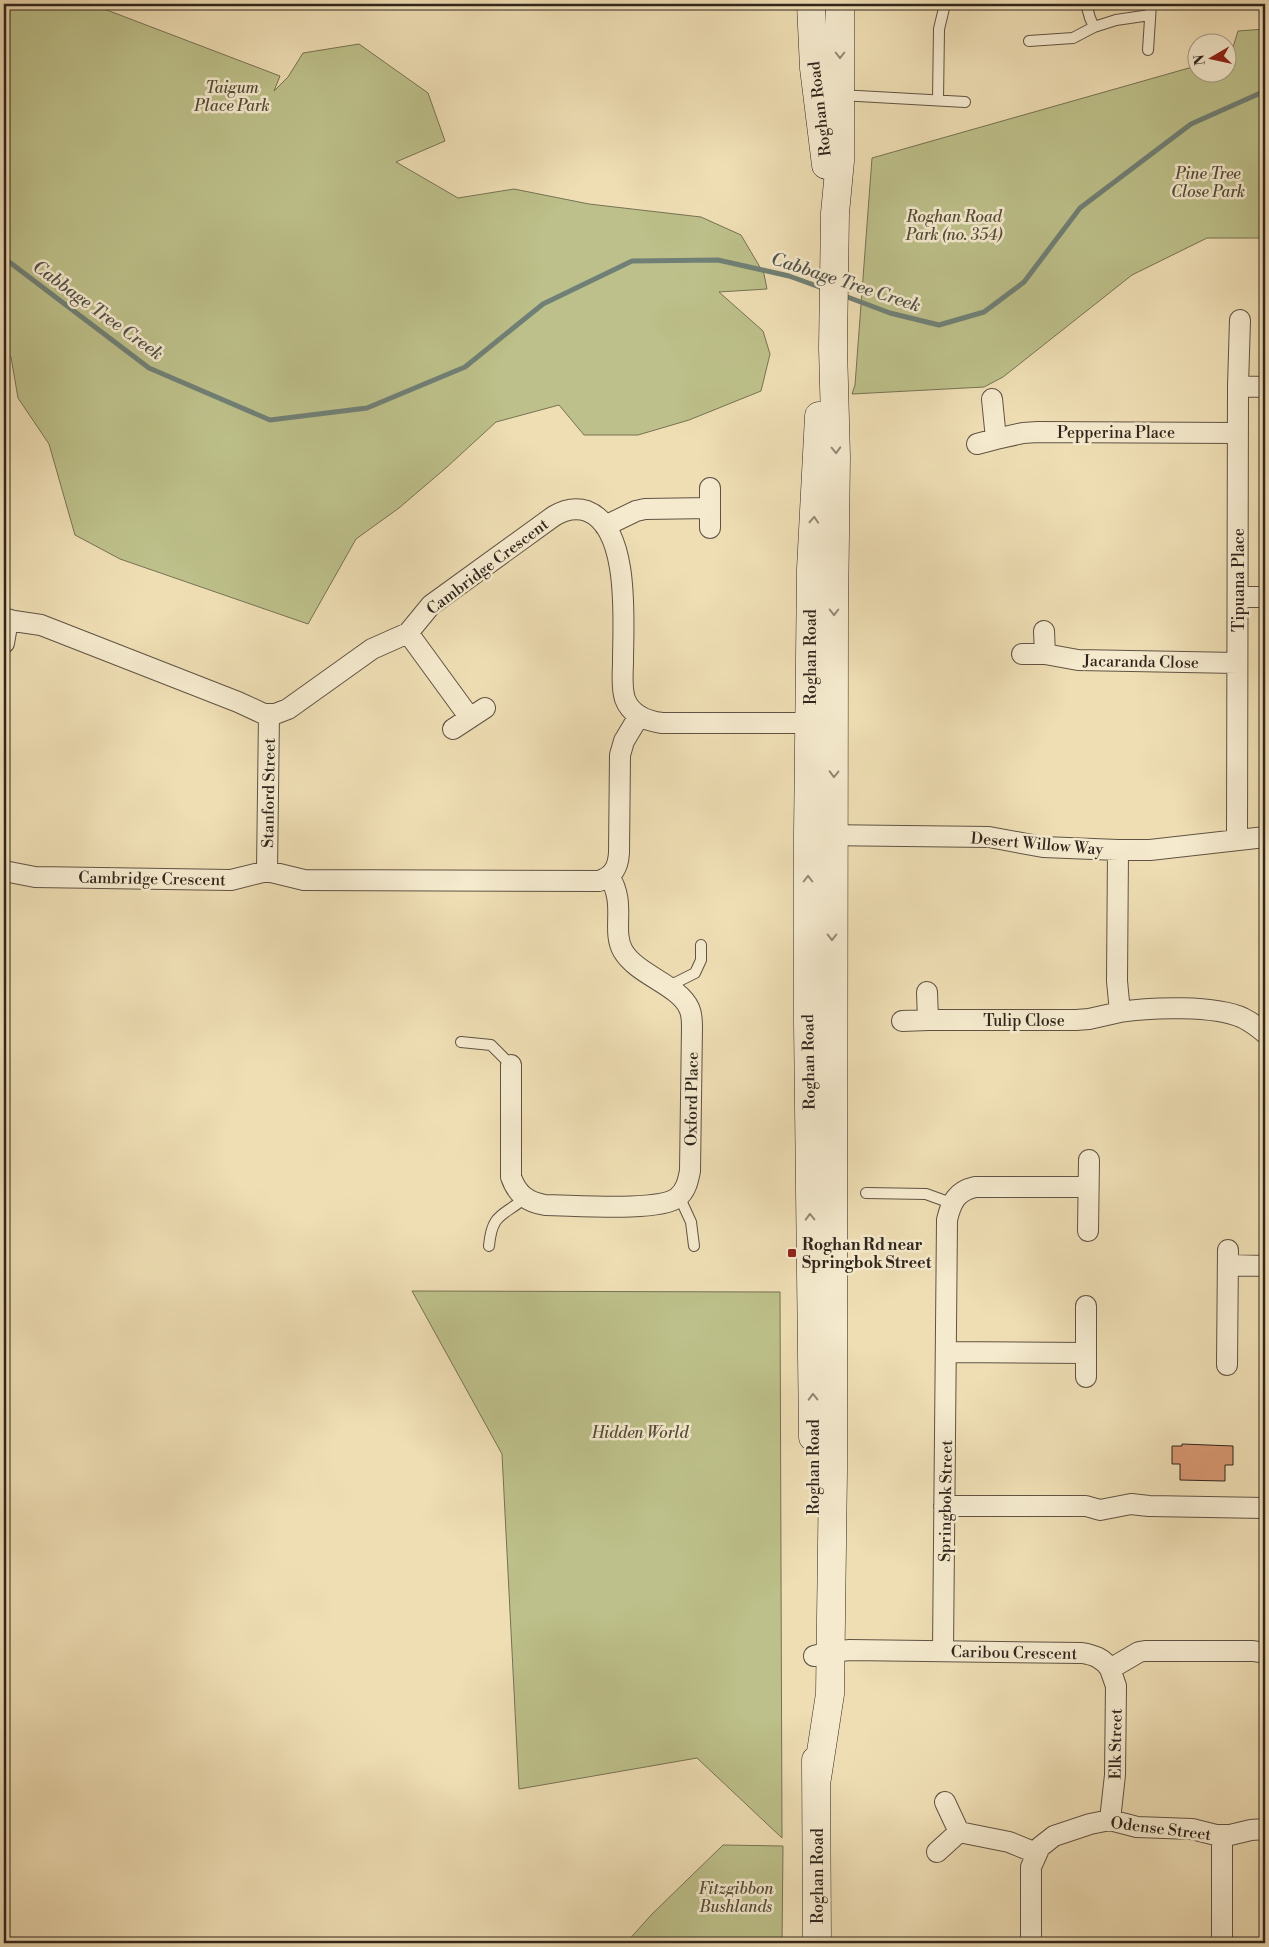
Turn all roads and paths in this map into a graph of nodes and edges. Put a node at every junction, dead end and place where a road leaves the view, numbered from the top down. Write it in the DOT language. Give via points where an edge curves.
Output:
graph roads {
  1 [pos="811,4"];
  2 [pos="840,4"];
  3 [pos="945,4"];
  4 [pos="1086,4"];
  5 [pos="1151,4"];
  6 [pos="1150,15"];
  7 [pos="1094,27"];
  8 [pos="1029,41"];
  9 [pos="1148,50"];
  10 [pos="828,95"];
  11 [pos="938,100"];
  12 [pos="965,102"];
  13 [pos="1240,320"];
  14 [pos="1238,386"];
  15 [pos="1265,387"];
  16 [pos="992,399"];
  17 [pos="1238,432"];
  18 [pos="710,488"];
  19 [pos="710,508"];
  20 [pos="605,526"];
  21 [pos="710,528"];
  22 [pos="1238,597"];
  23 [pos="1265,597"];
  24 [pos="6,619"];
  25 [pos="1044,631"];
  26 [pos="408,633"];
  27 [pos="4,643"];
  28 [pos="1022,654"];
  29 [pos="1045,654"];
  30 [pos="1237,663"];
  31 [pos="269,714"];
  32 [pos="639,716"];
  33 [pos="469,718"];
  34 [pos="822,723"];
  35 [pos="820,835"];
  36 [pos="1265,836"];
  37 [pos="1237,840"];
  38 [pos="1118,850"];
  39 [pos="4,871"];
  40 [pos="267,871"];
  41 [pos="609,876"];
  42 [pos="701,945"];
  43 [pos="667,987"];
  44 [pos="927,992"];
  45 [pos="1120,1012"];
  46 [pos="928,1020"];
  47 [pos="902,1021"];
  48 [pos="1265,1033"];
  49 [pos="461,1042"];
  50 [pos="511,1065"];
  51 [pos="1089,1160"];
  52 [pos="1088,1187"];
  53 [pos="866,1193"];
  54 [pos="680,1196"];
  55 [pos="525,1198"];
  56 [pos="951,1203"];
  57 [pos="1088,1231"];
  58 [pos="489,1246"];
  59 [pos="694,1246"];
  60 [pos="1265,1266"];
  61 [pos="1086,1306"];
  62 [pos="946,1352"];
  63 [pos="1086,1353"];
  64 [pos="1227,1365"];
  65 [pos="1086,1376"];
  66 [pos="944,1506"];
  67 [pos="1265,1508"];
  68 [pos="943,1651"];
  69 [pos="1265,1653"];
  70 [pos="822,1654"];
  71 [pos="1110,1669"];
  72 [pos="945,1802"];
  73 [pos="1110,1820"];
  74 [pos="1265,1829"];
  75 [pos="959,1832"];
  76 [pos="1222,1836"];
  77 [pos="937,1852"];
  78 [pos="1036,1853"];
  79 [pos="817,1943"];
  80 [pos="1031,1943"];
  81 [pos="1222,1943"];
  1 -- 10 [label="main road, Roghan Road" via="811,35"];
  2 -- 10 [label="main road, Roghan Road, one-way"];
  3 -- 11 [label="lane" via="939,29"];
  4 -- 7 [label="lane"];
  5 -- 6 [label="lane"];
  6 -- 7 [label="lane"];
  6 -- 9 [label="lane"];
  7 -- 8 [label="lane" via="1073,38"];
  10 -- 11 [label="lane"];
  10 -- 34 [label="main road, Roghan Road" via="825,160 835,224 833,342 836,457 834,612"];
  11 -- 12 [label="lane"];
  13 -- 14 [label="street, Tipuana Place"];
  14 -- 15 [label="street"];
  14 -- 17 [label="street, Tipuana Place"];
  16 -- 17 [label="street, Pepperina Place" via="986,442 1038,432"];
  17 -- 22 [label="street, Tipuana Place"];
  18 -- 19 [label="street"];
  19 -- 20 [label="street" via="645,509"];
  19 -- 21 [label="street"];
  20 -- 26 [label="street, Cambridge Crescent" via="584,510 561,512 431,605"];
  20 -- 32 [label="street, Cambridge Crescent" via="617,554 622,580 623,689 628,705"];
  22 -- 23 [label="street"];
  22 -- 30 [label="street, Tipuana Place"];
  24 -- 27 [label="street"];
  24 -- 31 [label="street" via="41,626"];
  25 -- 29 [label="street"];
  26 -- 31 [label="street, Cambridge Crescent" via="377,645 288,709"];
  26 -- 33 [label="street"];
  28 -- 29 [label="street, Jacaranda Close"];
  29 -- 30 [label="street, Jacaranda Close" via="1078,660"];
  30 -- 37 [label="street, Tipuana Place"];
  31 -- 40 [label="street, Stanford Street"];
  32 -- 34 [label="street" via="662,722"];
  32 -- 41 [label="street" via="624,741 620,755 619,859 615,871"];
  34 -- 35 [label="main road, Roghan Road"];
  35 -- 38 [label="street, Desert Willow Way" via="989,837 1043,846"];
  35 -- 70 [label="main road, Roghan Road" via="832,1471"];
  36 -- 37 [label="street, Desert Willow Way"];
  37 -- 38 [label="street, Desert Willow Way" via="1150,850"];
  38 -- 45 [label="street" via="1116,981"];
  39 -- 40 [label="street, Cambridge Crescent" via="35,877 230,880"];
  40 -- 41 [label="street, Cambridge Crescent" via="304,880 592,882"];
  41 -- 43 [label="street, Oxford Place" via="619,899 622,950 635,965"];
  42 -- 43 [label="lane" via="701,960 695,973"];
  43 -- 54 [label="street, Oxford Place" via="690,1009 692,1027 690,1171"];
  44 -- 46 [label="street"];
  45 -- 46 [label="street, Tulip Close" via="1076,1020"];
  45 -- 48 [label="street, Tulip Close" via="1146,1009 1216,1011 1244,1018"];
  46 -- 47 [label="street, Tulip Close"];
  49 -- 50 [label="lane" via="491,1045"];
  50 -- 55 [label="street" via="511,1177"];
  51 -- 52 [label="street"];
  52 -- 56 [label="street" via="975,1187 961,1192"];
  52 -- 57 [label="street"];
  53 -- 56 [label="lane" via="926,1194"];
  54 -- 55 [label="street" via="666,1204 647,1206 545,1204"];
  54 -- 59 [label="lane" via="691,1222"];
  55 -- 58 [label="lane" via="494,1221"];
  56 -- 62 [label="street, Springbok Street" via="947,1220"];
  60 -- 64 [label="street" via="1229,1257"];
  61 -- 63 [label="street"];
  62 -- 63 [label="street"];
  62 -- 66 [label="street, Springbok Street"];
  63 -- 65 [label="street"];
  66 -- 67 [label="street" via="1086,1506 1100,1510 1131,1504"];
  66 -- 68 [label="street, Springbok Street"];
  68 -- 70 [label="street, Caribou Crescent"];
  68 -- 71 [label="street, Caribou Crescent" via="1082,1653 1097,1656"];
  69 -- 71 [label="street" via="1145,1651"];
  70 -- 79 [label="main road, Roghan Road" via="830,1694 816,1778"];
  71 -- 73 [label="street, Elk Street" via="1116,1686 1115,1775"];
  72 -- 75 [label="street"];
  73 -- 76 [label="street, Odense Street" via="1137,1827 1192,1829"];
  73 -- 78 [label="street, Odense Street" via="1054,1836"];
  74 -- 76 [label="street, Odense Street"];
  75 -- 77 [label="street"];
  75 -- 78 [label="street" via="1009,1842"];
  76 -- 81 [label="street"];
  78 -- 80 [label="street" via="1031,1867"];
}
